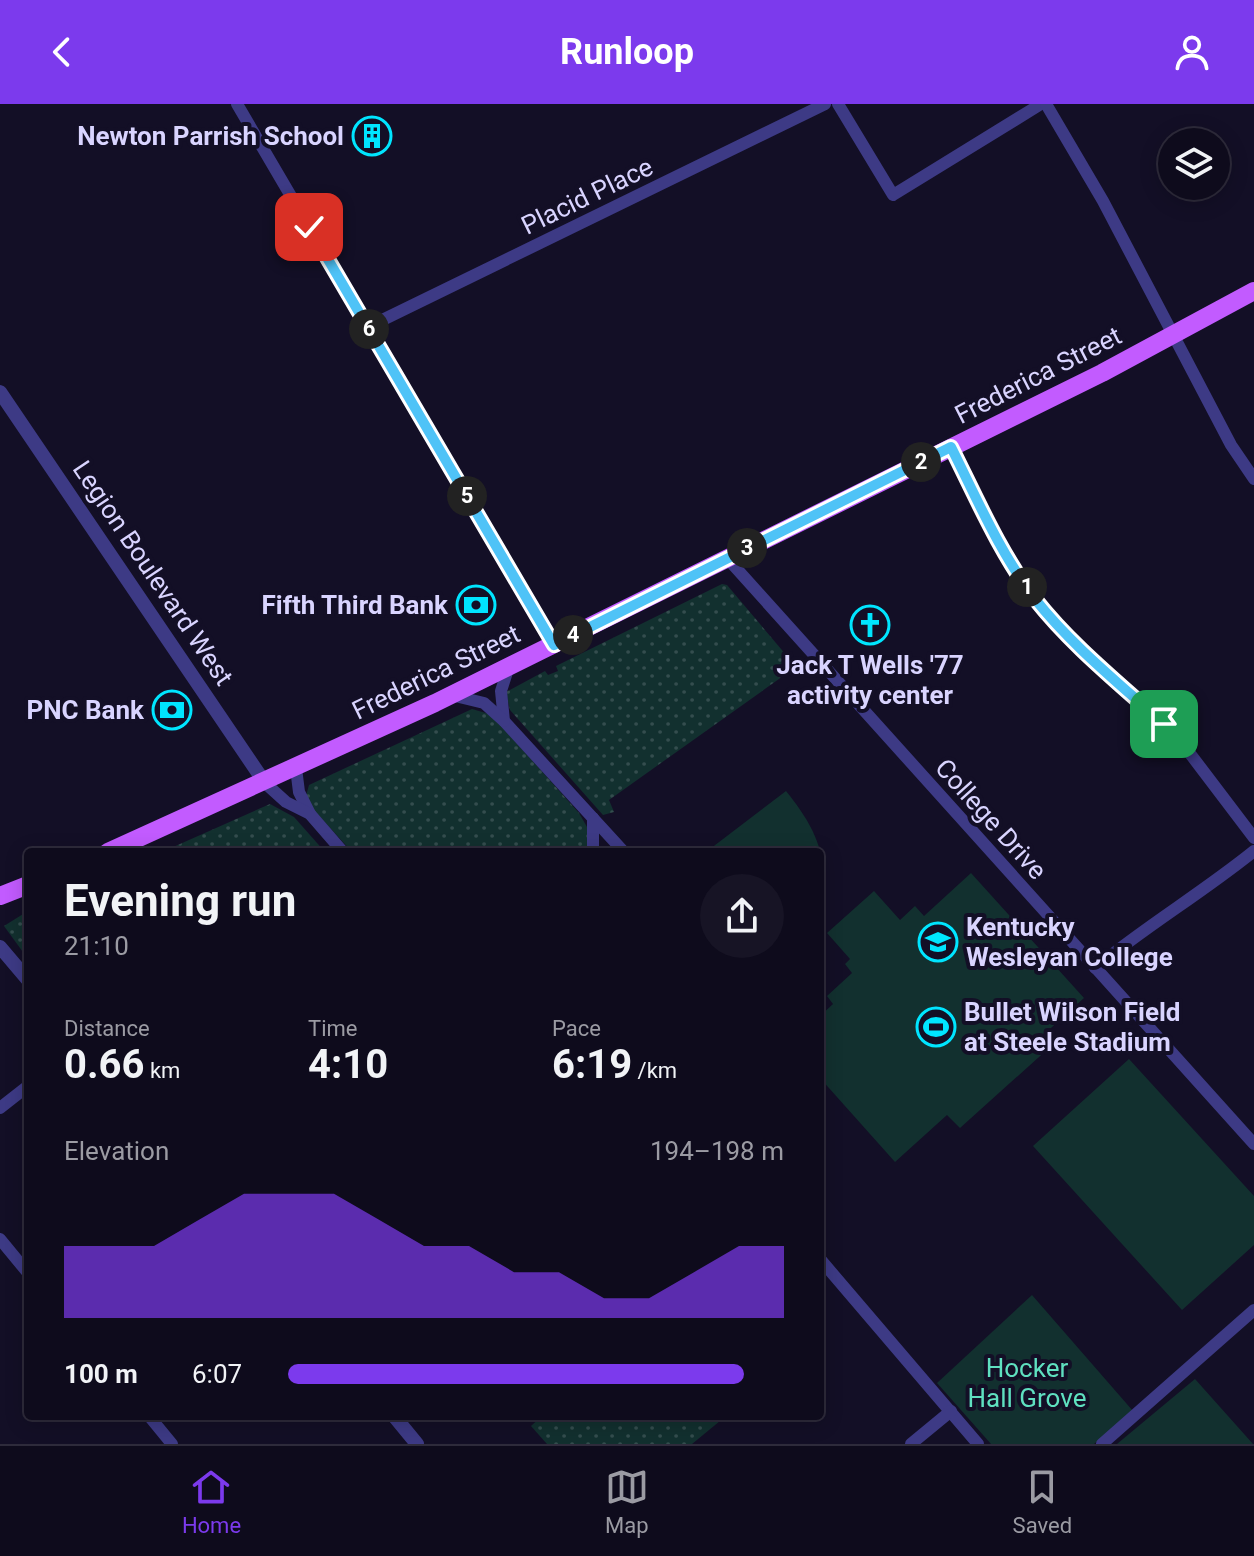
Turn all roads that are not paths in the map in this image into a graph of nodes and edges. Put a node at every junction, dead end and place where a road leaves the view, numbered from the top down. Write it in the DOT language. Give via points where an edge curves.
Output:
graph roads {
  1 [pos="237,104"];
  2 [pos="825,104"];
  3 [pos="838,104"];
  4 [pos="1044,104"];
  5 [pos="1254,291"];
  6 [pos="368,327"];
  7 [pos="1172,337"];
  8 [pos="0,392"];
  9 [pos="951,447"];
  10 [pos="1254,479"];
  11 [pos="727,558"];
  12 [pos="554,645"];
  13 [pos="509,666"];
  14 [pos="451,695"];
  15 [pos="504,721"];
  16 [pos="296,768"];
  17 [pos="265,783"];
  18 [pos="310,814"];
  19 [pos="593,818"];
  20 [pos="1254,838"];
  21 [pos="117,848"];
  22 [pos="340,848"];
  23 [pos="593,848"];
  24 [pos="620,848"];
  25 [pos="1254,851"];
  26 [pos="24,887"];
  27 [pos="0,896"];
  28 [pos="0,947"];
  29 [pos="1095,968"];
  30 [pos="24,975"];
  31 [pos="24,1089"];
  32 [pos="0,1108"];
  33 [pos="1254,1144"];
  34 [pos="0,1239"];
  35 [pos="824,1264"];
  36 [pos="24,1268"];
  37 [pos="1254,1310"];
  38 [pos="951,1411"];
  39 [pos="152,1420"];
  40 [pos="397,1420"];
  41 [pos="172,1444"];
  42 [pos="417,1444"];
  43 [pos="911,1444"];
  44 [pos="978,1444"];
  45 [pos="1102,1444"];
  1 -- 6 [label="street"];
  2 -- 6 [label="street, Placid Place"];
  3 -- 4 [label="street" via="893,195"];
  4 -- 7 [label="street" via="1103,201"];
  5 -- 7 [label="main road, Frederica Street"];
  6 -- 12 [label="street"];
  7 -- 9 [label="main road, Frederica Street"];
  7 -- 10 [label="street"];
  8 -- 17 [label="street, Legion Boulevard West"];
  9 -- 11 [label="main road, Frederica Street"];
  9 -- 20 [label="street" via="997,539 1035,599 1182,743"];
  11 -- 12 [label="main road, Frederica Street"];
  11 -- 29 [label="street, College Drive"];
  12 -- 13 [label="main road, Frederica Street"];
  13 -- 14 [label="main road, Frederica Street"];
  13 -- 15 [label="street" via="501,691"];
  14 -- 15 [label="street" via="484,703"];
  14 -- 16 [label="main road, Frederica Street"];
  15 -- 19 [label="street"];
  16 -- 17 [label="main road, Frederica Street"];
  16 -- 18 [label="street" via="299,792"];
  17 -- 18 [label="street"];
  17 -- 21 [label="main road, Frederica Street"];
  18 -- 22 [label="street"];
  19 -- 23 [label="street"];
  19 -- 24 [label="street"];
  25 -- 29 [label="street"];
  26 -- 27 [label="main road"];
  28 -- 30 [label="street"];
  29 -- 33 [label="street, College Drive"];
  31 -- 32 [label="street"];
  34 -- 36 [label="street"];
  35 -- 38 [label="street"];
  37 -- 45 [label="street"];
  38 -- 43 [label="street"];
  38 -- 44 [label="street"];
  39 -- 41 [label="street"];
  40 -- 42 [label="street"];
}
